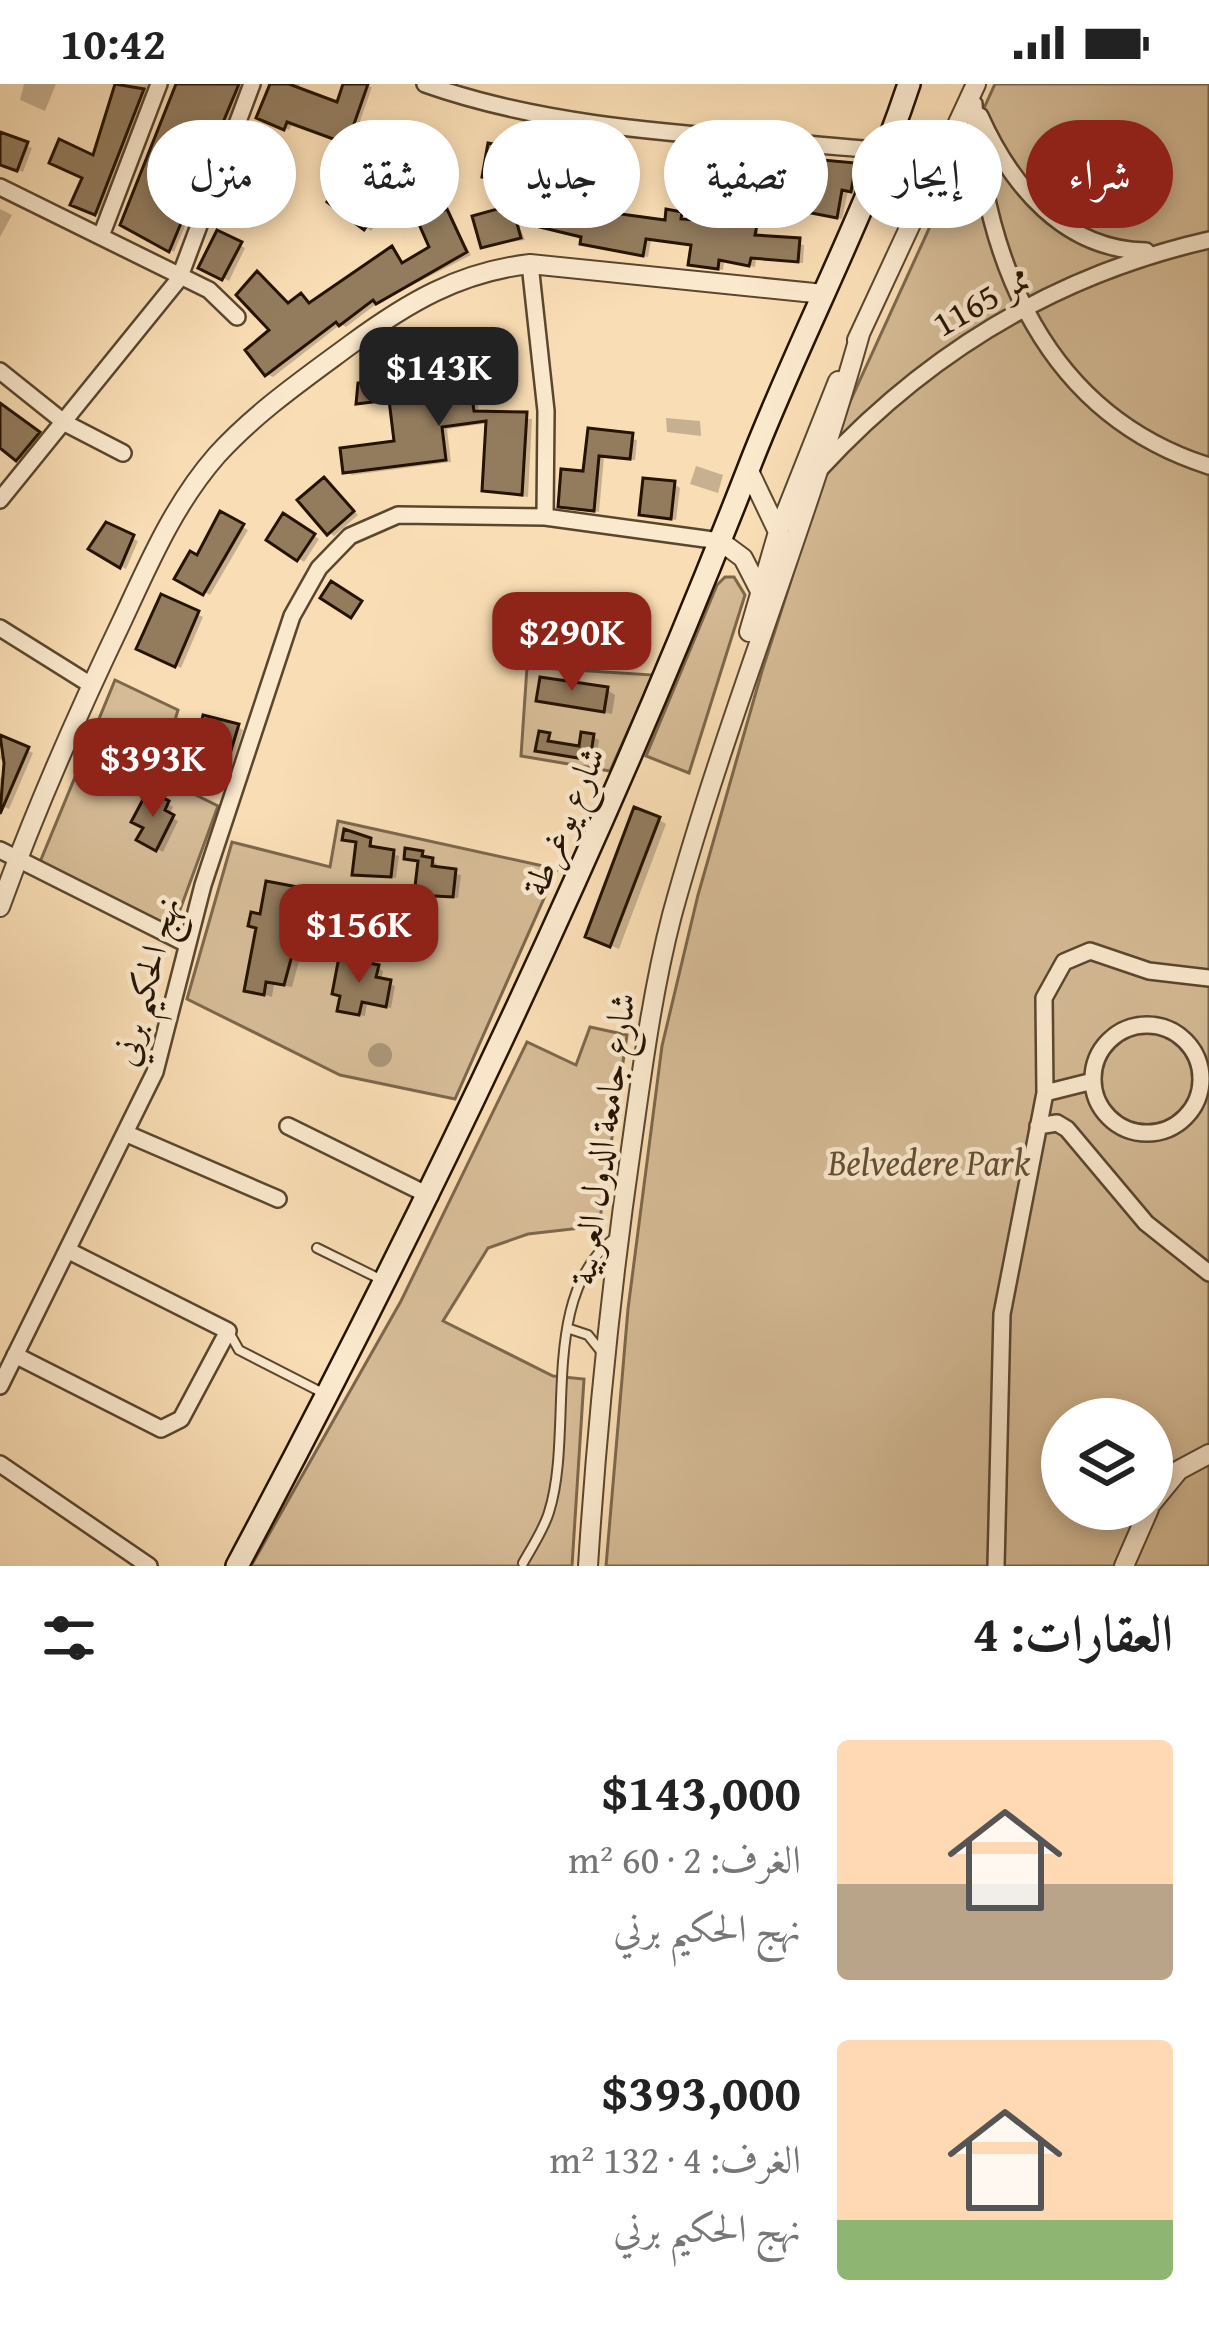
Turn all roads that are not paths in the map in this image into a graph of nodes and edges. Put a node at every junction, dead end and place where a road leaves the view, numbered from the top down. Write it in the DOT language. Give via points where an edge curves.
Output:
graph roads {
  1 [pos="159,84"];
  2 [pos="252,84"];
  3 [pos="909,84"];
  4 [pos="433,85"];
  5 [pos="974,93"];
  6 [pos="896,120"];
  7 [pos="852,148"];
  8 [pos="0,187"];
  9 [pos="852,227"];
  10 [pos="101,236"];
  11 [pos="1209,240"];
  12 [pos="1159,252"];
  13 [pos="530,264"];
  14 [pos="179,279"];
  15 [pos="824,294"];
  16 [pos="1020,309"];
  17 [pos="237,317"];
  18 [pos="860,334"];
  19 [pos="0,371"];
  20 [pos="65,423"];
  21 [pos="123,453"];
  22 [pos="1209,466"];
  23 [pos="748,469"];
  24 [pos="818,471"];
  25 [pos="0,500"];
  26 [pos="545,517"];
  27 [pos="778,532"];
  28 [pos="721,541"];
  29 [pos="787,557"];
  30 [pos="765,601"];
  31 [pos="0,628"];
  32 [pos="91,685"];
  33 [pos="9,855"];
  34 [pos="0,907"];
  35 [pos="185,943"];
  36 [pos="1209,978"];
  37 [pos="1093,1081"];
  38 [pos="1045,1093"];
  39 [pos="288,1126"];
  40 [pos="1038,1126"];
  41 [pos="124,1133"];
  42 [pos="430,1196"];
  43 [pos="278,1199"];
  44 [pos="618,1235"];
  45 [pos="317,1248"];
  46 [pos="67,1250"];
  47 [pos="1209,1273"];
  48 [pos="388,1283"];
  49 [pos="570,1329"];
  50 [pos="228,1331"];
  51 [pos="15,1354"];
  52 [pos="605,1356"];
  53 [pos="0,1386"];
  54 [pos="328,1396"];
  55 [pos="1209,1454"];
  56 [pos="0,1464"];
  57 [pos="1173,1477"];
  58 [pos="1140,1530"];
  59 [pos="523,1563"];
  60 [pos="149,1566"];
  61 [pos="237,1566"];
  62 [pos="588,1566"];
  63 [pos="996,1566"];
  64 [pos="1124,1566"];
  1 -- 10 [label="street"];
  2 -- 14 [label="street"];
  3 -- 6 [label="main road, شارع يوغرطة"];
  4 -- 7 [label="street" via="568,118"];
  5 -- 12 [label="street" via="1016,182 1049,214 1102,244"];
  5 -- 16 [label="street" via="992,229"];
  5 -- 18 [label="street, شارع جامعة الدول العربية"];
  8 -- 10 [label="street"];
  9 -- 15 [label="main road, شارع يوغرطة"];
  10 -- 14 [label="street"];
  11 -- 12 [label="street, ممر 1165"];
  12 -- 16 [label="street, ممر 1165"];
  13 -- 15 [label="street"];
  13 -- 26 [label="street" via="546,411"];
  13 -- 32 [label="street" via="454,280 397,311 218,454 169,522"];
  14 -- 17 [label="street" via="209,290"];
  14 -- 20 [label="street"];
  15 -- 23 [label="main road, شارع يوغرطة"];
  16 -- 22 [label="street" via="1098,400 1157,444"];
  16 -- 24 [label="street, ممر 1165" via="919,375"];
  18 -- 24 [label="street, شارع جامعة الدول العربية"];
  18 -- 27 [label="street, شارع جامعة الدول العربية"];
  19 -- 20 [label="street"];
  20 -- 21 [label="street"];
  20 -- 25 [label="street"];
  23 -- 27 [label="street"];
  23 -- 28 [label="main road, شارع يوغرطة"];
  24 -- 29 [label="street, شارع جامعة الدول العربية"];
  26 -- 28 [label="street, نهج الحكيم برني"];
  26 -- 35 [label="street, نهج الحكيم برني" via="398,515 350,536 319,568 292,616"];
  27 -- 29 [label="street"];
  27 -- 30 [label="street, شارع جامعة الدول العربية"];
  28 -- 30 [label="street" via="743,558"];
  28 -- 42 [label="main road, شارع يوغرطة"];
  29 -- 30 [label="street, شارع جامعة الدول العربية"];
  30 -- 44 [label="street, شارع جامعة الدول العربية" via="671,920"];
  31 -- 32 [label="street"];
  32 -- 33 [label="street"];
  33 -- 34 [label="street"];
  33 -- 35 [label="street"];
  35 -- 41 [label="street, نهج الحكيم برني" via="155,1072"];
  36 -- 38 [label="street" via="1075,954 1044,998"];
  37 -- 37 [label="street" via="1114,1122 1159,1132 1196,1104 1202,1073 1186,1040 1152,1024 1117,1033 1103,1046"];
  37 -- 38 [label="street"];
  38 -- 40 [label="street"];
  39 -- 42 [label="street"];
  40 -- 47 [label="street" via="1067,1129 1145,1223"];
  40 -- 63 [label="street" via="1005,1289"];
  41 -- 43 [label="street"];
  41 -- 46 [label="street, نهج الحكيم برني"];
  42 -- 48 [label="main road, شارع يوغرطة"];
  44 -- 49 [label="lane" via="587,1267"];
  44 -- 52 [label="street, شارع جامعة الدول العربية"];
  45 -- 48 [label="lane"];
  46 -- 50 [label="street"];
  46 -- 51 [label="street, نهج الحكيم برني"];
  48 -- 54 [label="main road, شارع يوغرطة"];
  49 -- 52 [label="lane" via="588,1335"];
  49 -- 59 [label="lane" via="549,1514"];
  50 -- 51 [label="street" via="181,1419 161,1429"];
  50 -- 54 [label="lane" via="239,1350"];
  51 -- 53 [label="street, نهج الحكيم برني"];
  52 -- 62 [label="street, شارع جامعة الدول العربية"];
  54 -- 61 [label="main road, شارع يوغرطة"];
  55 -- 57 [label="street"];
  56 -- 60 [label="street"];
  58 -- 64 [label="street"];
}
